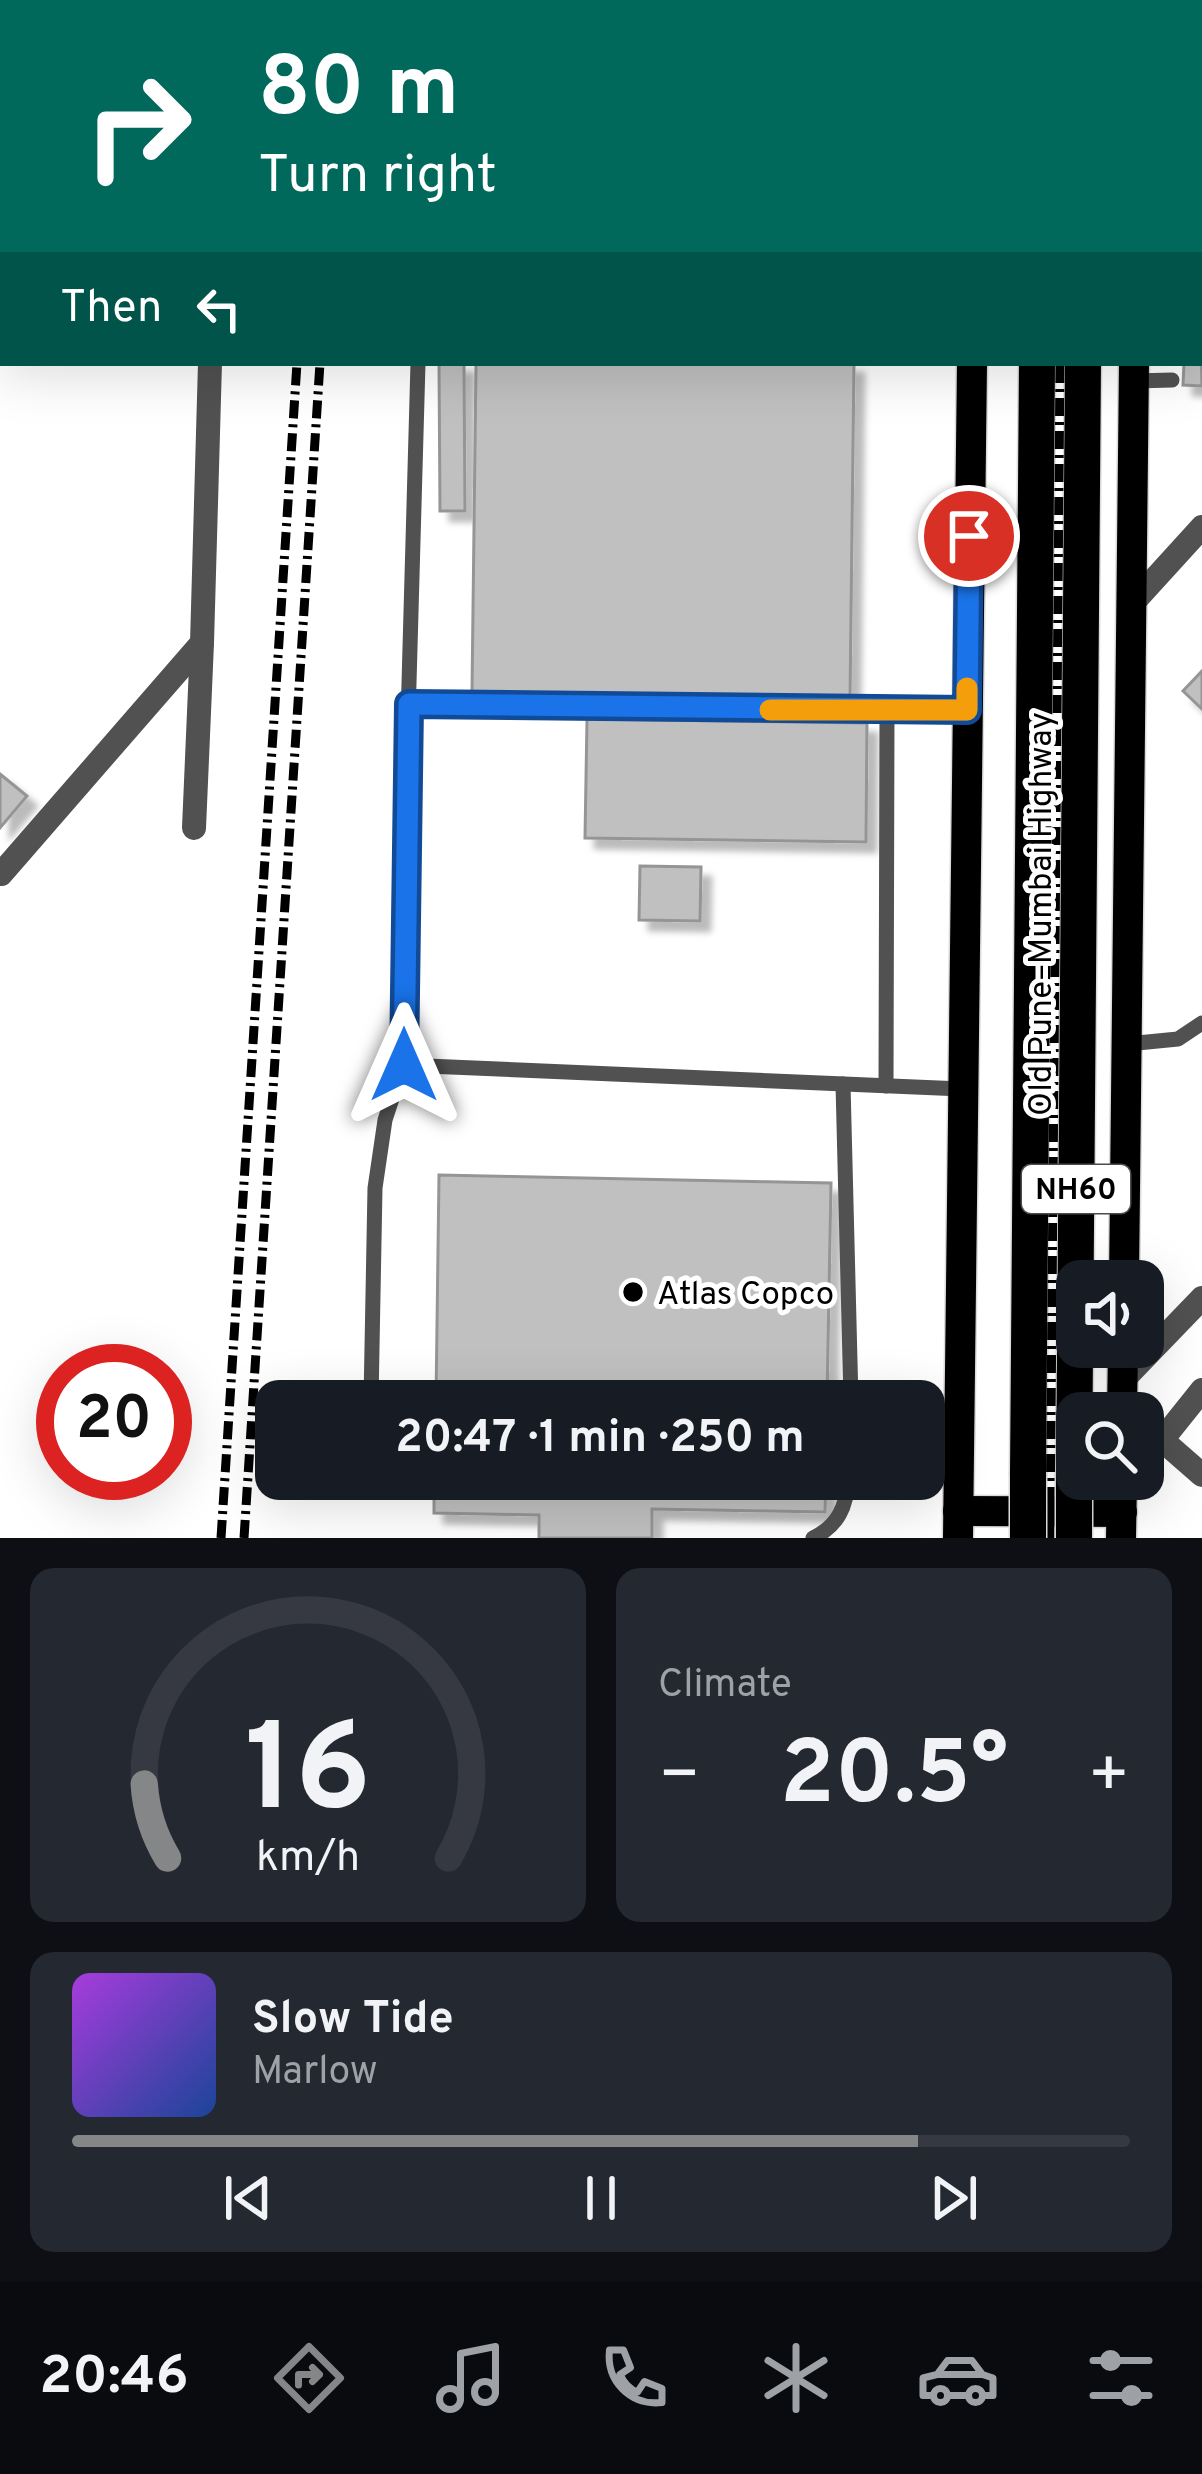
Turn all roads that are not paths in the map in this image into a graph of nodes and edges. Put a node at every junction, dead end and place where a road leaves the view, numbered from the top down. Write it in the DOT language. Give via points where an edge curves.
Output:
graph roads {
  1 [pos="210,366"];
  2 [pos="418,366"];
  3 [pos="971,366"];
  4 [pos="1037,366"];
  5 [pos="1083,366"];
  6 [pos="1134,372"];
  7 [pos="1172,380"];
  8 [pos="1202,527"];
  9 [pos="1132,605"];
  10 [pos="202,644"];
  11 [pos="409,704"];
  12 [pos="967,710"];
  13 [pos="887,712"];
  14 [pos="194,828"];
  15 [pos="1,874"];
  16 [pos="1202,1023"];
  17 [pos="1126,1044"];
  18 [pos="404,1065"];
  19 [pos="843,1084"];
  20 [pos="886,1086"];
  21 [pos="962,1089"];
  22 [pos="1124,1260"];
  23 [pos="1202,1298"];
  24 [pos="1122,1368"];
  25 [pos="371,1380"];
  26 [pos="850,1380"];
  27 [pos="1122,1381"];
  28 [pos="1202,1390"];
  29 [pos="1075,1392"];
  30 [pos="1122,1392"];
  31 [pos="1164,1429"];
  32 [pos="1164,1449"];
  33 [pos="1202,1475"];
  34 [pos="845,1500"];
  35 [pos="1074,1500"];
  36 [pos="958,1524"];
  37 [pos="1121,1525"];
  38 [pos="813,1538"];
  39 [pos="1028,1538"];
  40 [pos="1074,1538"];
  1 -- 10 [label="street"];
  2 -- 11 [label="lane"];
  3 -- 12 [label="main road"];
  4 -- 39 [label="highway, Old Pune–Mumbai Highway / NH60, bridge"];
  5 -- 29 [label="highway, Old Pune–Mumbai Highway / NH60"];
  6 -- 7 [label="lane"];
  6 -- 9 [label="main road"];
  8 -- 9 [label="street"];
  9 -- 17 [label="main road"];
  10 -- 14 [label="street"];
  10 -- 15 [label="street"];
  11 -- 13 [label="lane"];
  11 -- 18 [label="lane"];
  12 -- 13 [label="lane"];
  12 -- 21 [label="main road"];
  13 -- 20 [label="lane"];
  16 -- 17 [label="lane" via="1178,1039"];
  17 -- 22 [label="main road"];
  18 -- 19 [label="lane"];
  18 -- 25 [label="lane" via="375,1188"];
  19 -- 20 [label="lane"];
  19 -- 26 [label="lane"];
  20 -- 21 [label="lane"];
  21 -- 36 [label="main road"];
  23 -- 27 [label="street"];
  24 -- 27 [label="main road"];
  27 -- 30 [label="main road"];
  28 -- 31 [label="street"];
  32 -- 33 [label="street"];
  34 -- 38 [label="lane"];
  35 -- 40 [label="highway, Old Pune–Mumbai Highway / NH60, bridge"];
  36 -- 37 [label="main road"];
}
